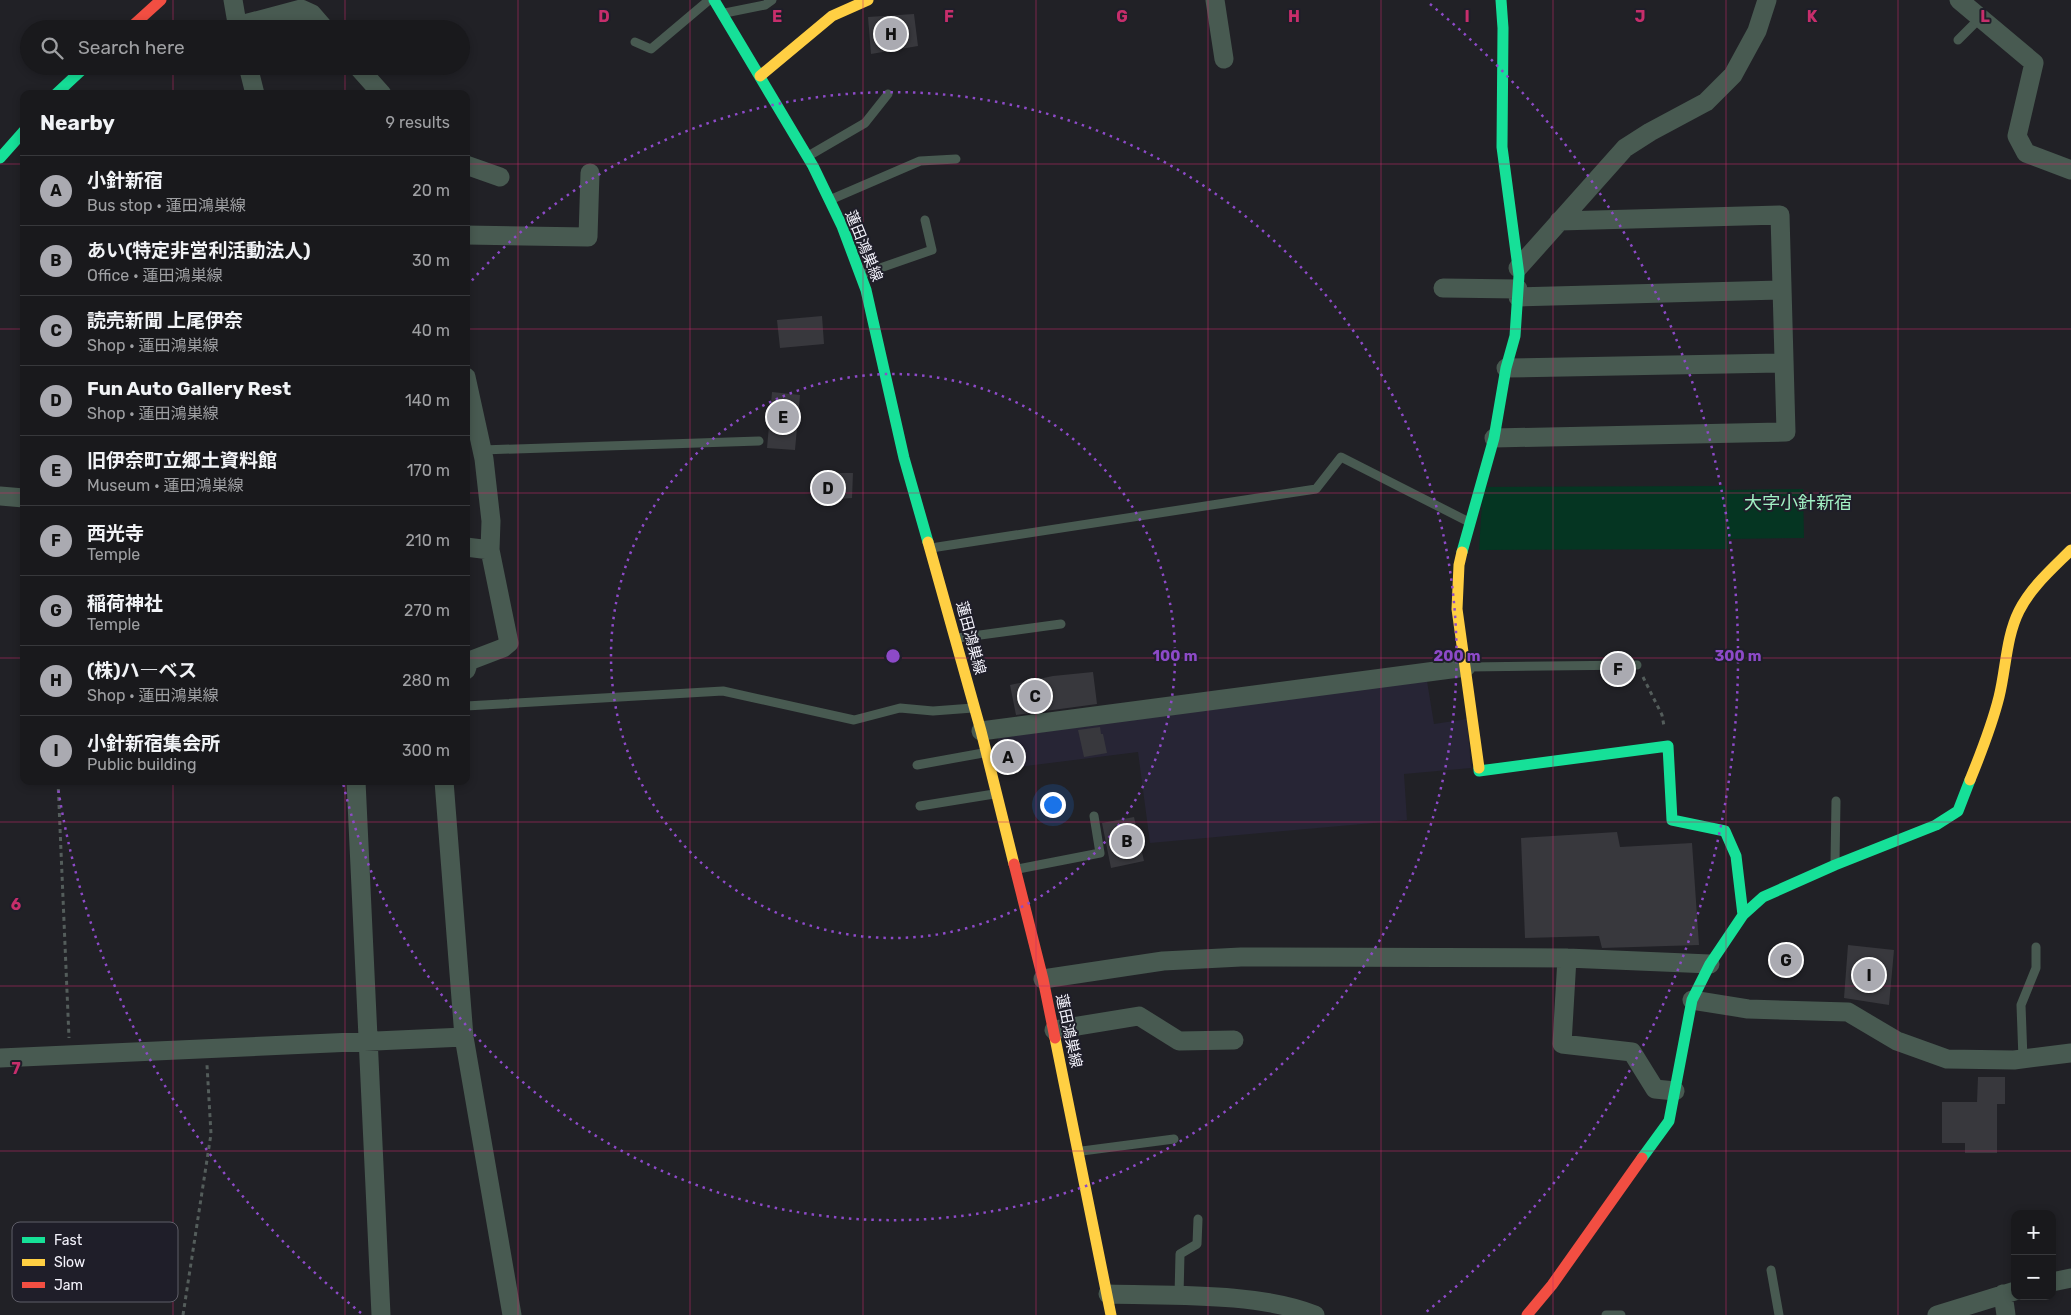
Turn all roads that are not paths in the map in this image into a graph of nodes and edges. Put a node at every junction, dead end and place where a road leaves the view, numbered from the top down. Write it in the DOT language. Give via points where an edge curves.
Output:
graph roads {
  1 [pos="161,0"];
  2 [pos="233,0"];
  3 [pos="320,0"];
  4 [pos="710,0"];
  5 [pos="714,0"];
  6 [pos="772,0"];
  7 [pos="868,0"];
  8 [pos="1215,0"];
  9 [pos="1501,0"];
  10 [pos="1767,0"];
  11 [pos="1959,0"];
  12 [pos="295,4"];
  13 [pos="722,13"];
  14 [pos="1980,18"];
  15 [pos="138,20"];
  16 [pos="237,20"];
  17 [pos="255,20"];
  18 [pos="317,20"];
  19 [pos="1958,40"];
  20 [pos="635,42"];
  21 [pos="1224,59"];
  22 [pos="76,75"];
  23 [pos="250,75"];
  24 [pos="365,75"];
  25 [pos="760,76"];
  26 [pos="60,90"];
  27 [pos="254,90"];
  28 [pos="378,90"];
  29 [pos="888,94"];
  30 [pos="20,135"];
  31 [pos="808,157"];
  32 [pos="0,158"];
  33 [pos="956,159"];
  34 [pos="470,166"];
  35 [pos="2071,170"];
  36 [pos="590,173"];
  37 [pos="500,177"];
  38 [pos="830,201"];
  39 [pos="925,220"];
  40 [pos="1559,221"];
  41 [pos="470,235"];
  42 [pos="1518,268"];
  43 [pos="860,275"];
  44 [pos="1443,288"];
  45 [pos="1782,290"];
  46 [pos="1518,293"];
  47 [pos="1784,363"];
  48 [pos="1506,368"];
  49 [pos="470,395"];
  50 [pos="1494,438"];
  51 [pos="759,441"];
  52 [pos="482,450"];
  53 [pos="0,496"];
  54 [pos="20,498"];
  55 [pos="1470,523"];
  56 [pos="470,548"];
  57 [pos="930,548"];
  58 [pos="490,550"];
  59 [pos="2071,550"];
  60 [pos="1060,624"];
  61 [pos="956,638"];
  62 [pos="470,661"];
  63 [pos="1637,665"];
  64 [pos="1466,667"];
  65 [pos="470,706"];
  66 [pos="975,708"];
  67 [pos="981,731"];
  68 [pos="986,752"];
  69 [pos="916,765"];
  70 [pos="356,785"];
  71 [pos="444,785"];
  72 [pos="996,793"];
  73 [pos="1836,801"];
  74 [pos="920,806"];
  75 [pos="1094,816"];
  76 [pos="1834,865"];
  77 [pos="1016,870"];
  78 [pos="1743,915"];
  79 [pos="2036,947"];
  80 [pos="1567,958"];
  81 [pos="1710,964"];
  82 [pos="1043,979"];
  83 [pos="1692,1000"];
  84 [pos="1054,1030"];
  85 [pos="464,1037"];
  86 [pos="1234,1040"];
  87 [pos="368,1041"];
  88 [pos="2071,1053"];
  89 [pos="0,1058"];
  90 [pos="2023,1059"];
  91 [pos="1675,1090"];
  92 [pos="1174,1139"];
  93 [pos="1079,1152"];
  94 [pos="1198,1218"];
  95 [pos="1772,1270"];
  96 [pos="2071,1278"];
  97 [pos="2056,1281"];
  98 [pos="2009,1292"];
  99 [pos="1108,1294"];
  100 [pos="1179,1296"];
  101 [pos="1231,1298"];
  102 [pos="1298,1311"];
  103 [pos="381,1315"];
  104 [pos="512,1315"];
  105 [pos="1111,1315"];
  106 [pos="1239,1315"];
  107 [pos="1315,1315"];
  108 [pos="1527,1315"];
  109 [pos="1606,1315"];
  110 [pos="1621,1315"];
  111 [pos="1779,1315"];
  112 [pos="1937,1315"];
  113 [pos="2006,1315"];
  1 -- 15 [label="street"];
  2 -- 16 [label="street"];
  3 -- 12 [label="street"];
  4 -- 20 [label="lane" via="651,49"];
  5 -- 13 [label="street, 蓮田鴻巣線"];
  6 -- 13 [label="lane" via="765,5"];
  7 -- 25 [label="street" via="832,16"];
  8 -- 21 [label="street"];
  9 -- 42 [label="street" via="1502,147"];
  10 -- 40 [label="street" via="1757,31 1733,75 1706,102 1625,148"];
  11 -- 14 [label="street"];
  12 -- 17 [label="street"];
  12 -- 18 [label="street"];
  13 -- 25 [label="street, 蓮田鴻巣線"];
  14 -- 19 [label="lane"];
  14 -- 35 [label="street" via="2034,63 2017,136 2026,152"];
  22 -- 26 [label="street"];
  23 -- 27 [label="street"];
  24 -- 28 [label="street"];
  25 -- 31 [label="street, 蓮田鴻巣線"];
  29 -- 31 [label="lane" via="865,123"];
  30 -- 32 [label="street"];
  31 -- 38 [label="street, 蓮田鴻巣線"];
  33 -- 38 [label="lane" via="920,161"];
  34 -- 37 [label="street"];
  36 -- 41 [label="street" via="588,237"];
  38 -- 43 [label="street, 蓮田鴻巣線"];
  39 -- 43 [label="lane" via="932,250"];
  40 -- 42 [label="street"];
  40 -- 45 [label="street" via="1780,215"];
  42 -- 46 [label="street"];
  43 -- 57 [label="street, 蓮田鴻巣線" via="904,458"];
  44 -- 46 [label="street"];
  45 -- 46 [label="street"];
  45 -- 47 [label="street"];
  46 -- 48 [label="street" via="1515,336"];
  47 -- 48 [label="street"];
  47 -- 50 [label="street" via="1786,432"];
  48 -- 50 [label="street"];
  49 -- 52 [label="street"];
  50 -- 55 [label="street"];
  51 -- 52 [label="lane"];
  52 -- 58 [label="street"];
  53 -- 54 [label="street"];
  55 -- 57 [label="lane" via="1341,457 1316,489"];
  55 -- 64 [label="street" via="1459,564 1457,609"];
  56 -- 58 [label="street"];
  57 -- 61 [label="street, 蓮田鴻巣線"];
  58 -- 62 [label="street" via="509,643"];
  59 -- 76 [label="street" via="2034,588 2018,612 2006,654 1999,697 1958,811 1936,825"];
  60 -- 61 [label="lane"];
  61 -- 66 [label="street, 蓮田鴻巣線"];
  63 -- 64 [label="lane"];
  64 -- 67 [label="street"];
  64 -- 78 [label="street" via="1479,771 1668,746 1672,820 1725,831 1736,856"];
  65 -- 66 [label="lane" via="724,691 854,720 900,708 933,711"];
  66 -- 67 [label="street, 蓮田鴻巣線"];
  67 -- 68 [label="street, 蓮田鴻巣線"];
  68 -- 69 [label="lane"];
  68 -- 72 [label="street, 蓮田鴻巣線"];
  70 -- 87 [label="street"];
  71 -- 85 [label="street"];
  72 -- 74 [label="lane"];
  72 -- 77 [label="street, 蓮田鴻巣線"];
  73 -- 76 [label="lane"];
  75 -- 77 [label="lane" via="1100,853"];
  76 -- 78 [label="street" via="1763,897"];
  77 -- 82 [label="street, 蓮田鴻巣線"];
  78 -- 81 [label="street"];
  79 -- 90 [label="lane" via="2036,968 2020,1005"];
  80 -- 81 [label="street"];
  80 -- 82 [label="street" via="1241,956 1163,961"];
  80 -- 91 [label="street" via="1562,1044 1632,1052 1655,1089"];
  81 -- 83 [label="street"];
  82 -- 84 [label="street, 蓮田鴻巣線"];
  83 -- 90 [label="street" via="1748,1009 1848,1012 1897,1042 1947,1059"];
  83 -- 91 [label="street"];
  84 -- 86 [label="street" via="1139,1016 1179,1041"];
  84 -- 93 [label="street, 蓮田鴻巣線"];
  85 -- 87 [label="street"];
  85 -- 104 [label="street"];
  87 -- 89 [label="street"];
  87 -- 103 [label="street"];
  88 -- 90 [label="street"];
  91 -- 108 [label="street" via="1669,1121"];
  92 -- 93 [label="lane"];
  93 -- 99 [label="street, 蓮田鴻巣線"];
  94 -- 100 [label="lane" via="1197,1244 1180,1254"];
  95 -- 111 [label="lane"];
  96 -- 97 [label="street"];
  98 -- 112 [label="street"];
  98 -- 113 [label="street"];
  99 -- 100 [label="street"];
  99 -- 105 [label="street, 蓮田鴻巣線"];
  100 -- 101 [label="street"];
  101 -- 102 [label="street"];
  101 -- 106 [label="street"];
  102 -- 107 [label="street"];
  109 -- 110 [label="lane"];
}
